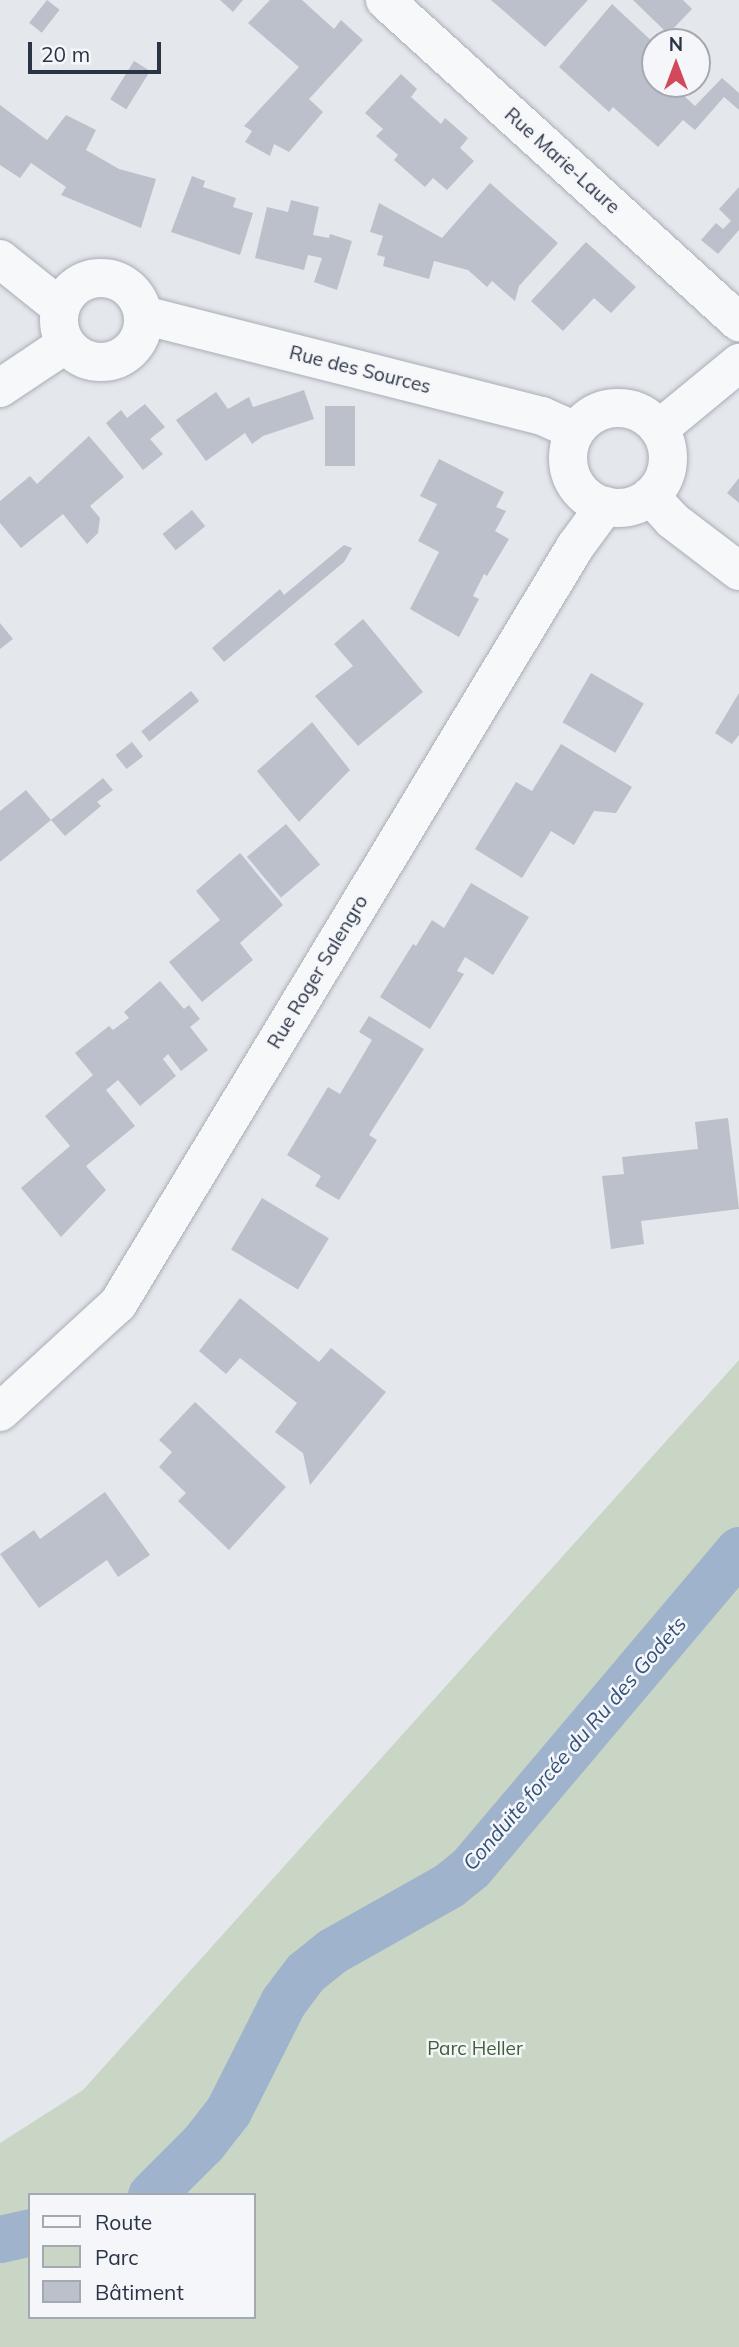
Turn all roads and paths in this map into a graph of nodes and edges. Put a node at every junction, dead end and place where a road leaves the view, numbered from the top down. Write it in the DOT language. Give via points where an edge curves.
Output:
graph roads {
  1 [pos="385,0"];
  2 [pos="0,259"];
  3 [pos="143,315"];
  4 [pos="739,322"];
  5 [pos="63,326"];
  6 [pos="739,362"];
  7 [pos="0,388"];
  8 [pos="659,429"];
  9 [pos="575,431"];
  10 [pos="650,496"];
  11 [pos="605,506"];
  12 [pos="739,571"];
  13 [pos="0,1412"];
  1 -- 4 [label="street, Rue Marie-Laure"];
  2 -- 5 [label="street"];
  3 -- 5 [label="street" via="136,297 122,284 105,278 78,286"];
  3 -- 5 [label="street" via="132,350 116,360 97,363 79,357"];
  3 -- 9 [label="street, Rue des Sources" via="542,416"];
  5 -- 7 [label="street"];
  6 -- 8 [label="street"];
  8 -- 9 [label="street" via="637,412 609,408 584,420"];
  8 -- 10 [label="street" via="665,442 666,471"];
  9 -- 11 [label="street" via="567,461 571,476 584,495"];
  10 -- 11 [label="street" via="629,507"];
  10 -- 12 [label="street" via="672,520"];
  11 -- 13 [label="street, Rue Roger Salengro" via="575,547 118,1304"];
}
